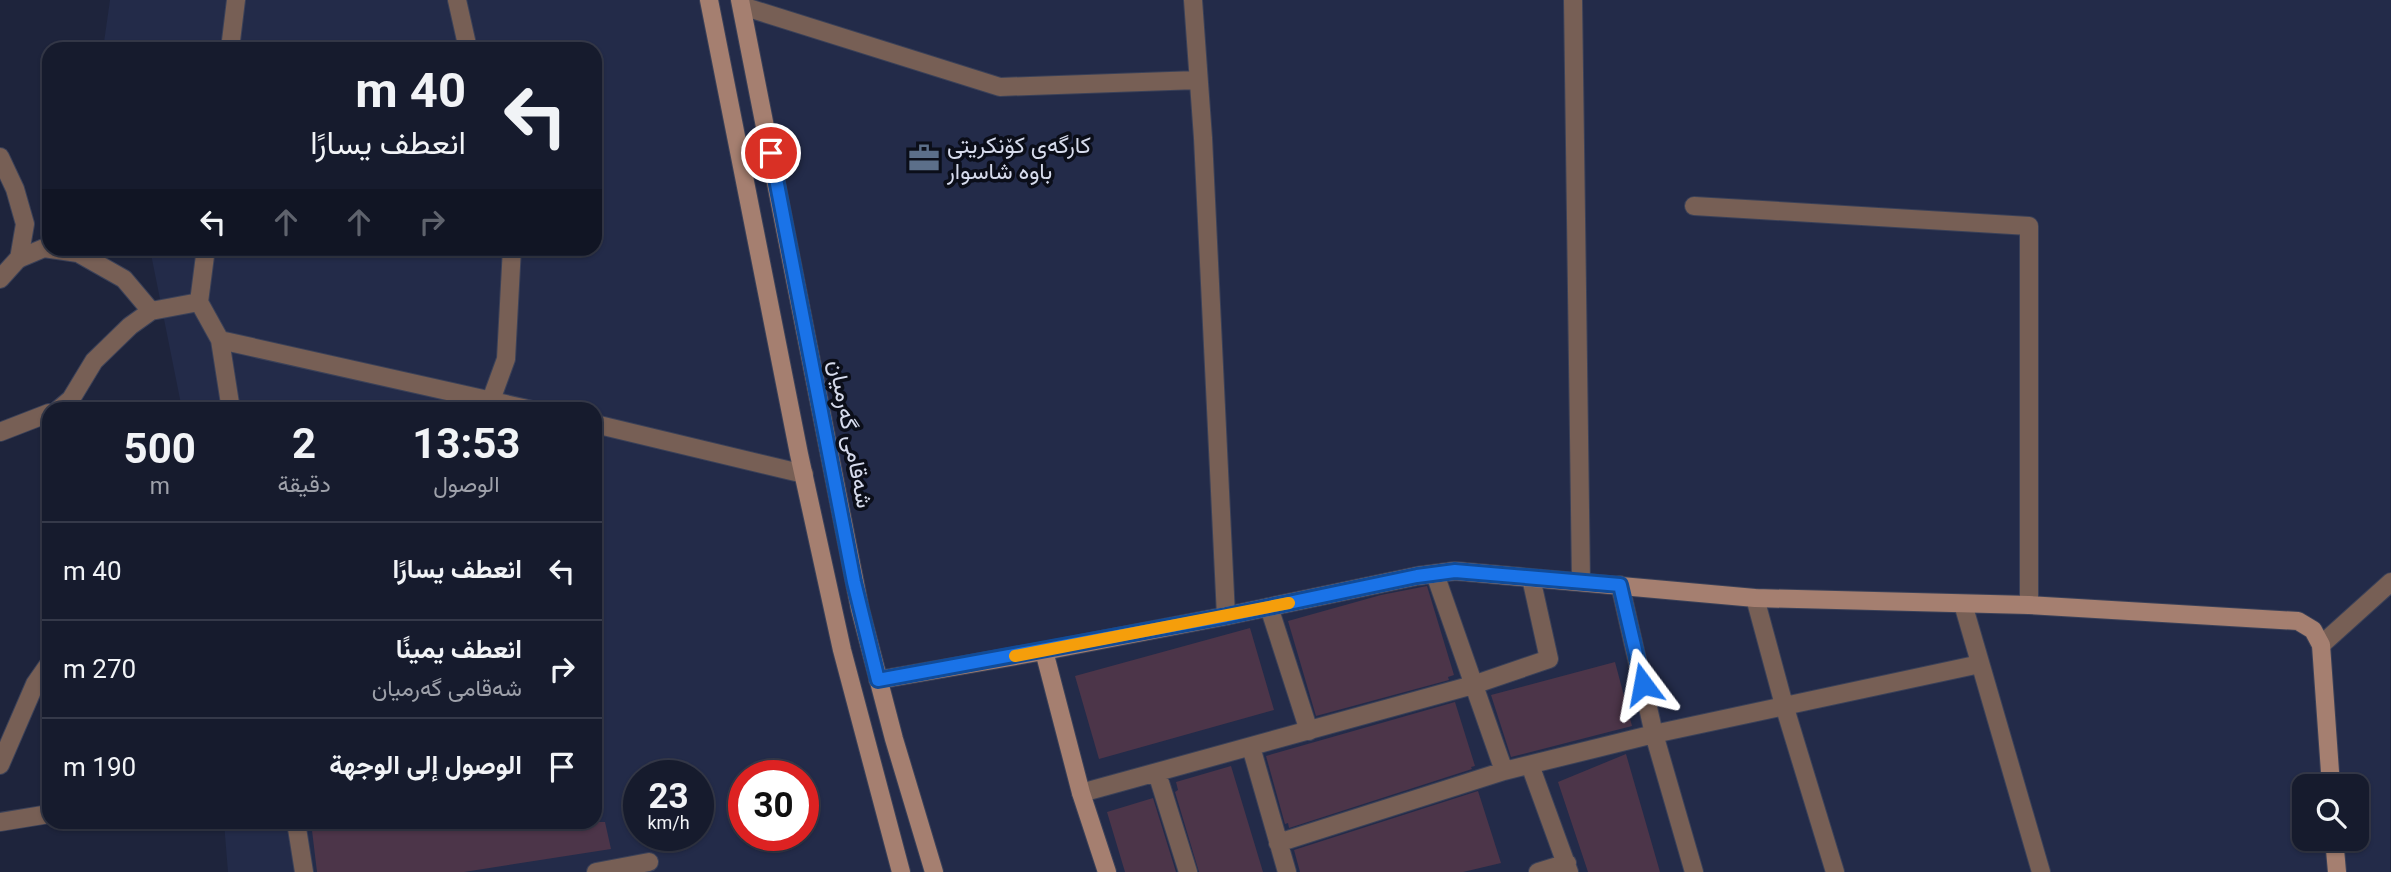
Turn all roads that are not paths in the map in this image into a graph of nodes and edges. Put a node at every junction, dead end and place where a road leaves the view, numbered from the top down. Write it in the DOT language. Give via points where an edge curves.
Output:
graph roads {
  1 [pos="236,0"];
  2 [pos="457,0"];
  3 [pos="709,0"];
  4 [pos="1193,0"];
  5 [pos="1573,0"];
  6 [pos="741,3"];
  7 [pos="231,42"];
  8 [pos="466,42"];
  9 [pos="1198,80"];
  10 [pos="0,157"];
  11 [pos="1694,206"];
  12 [pos="42,249"];
  13 [pos="83,256"];
  14 [pos="205,256"];
  15 [pos="512,256"];
  16 [pos="19,259"];
  17 [pos="0,279"];
  18 [pos="199,302"];
  19 [pos="151,311"];
  20 [pos="219,340"];
  21 [pos="491,400"];
  22 [pos="71,402"];
  23 [pos="230,402"];
  24 [pos="499,402"];
  25 [pos="42,416"];
  26 [pos="602,426"];
  27 [pos="0,432"];
  28 [pos="804,474"];
  29 [pos="1435,574"];
  30 [pos="1531,578"];
  31 [pos="1581,582"];
  32 [pos="2391,582"];
  33 [pos="1620,585"];
  34 [pos="1755,598"];
  35 [pos="1963,604"];
  36 [pos="2029,606"];
  37 [pos="1269,607"];
  38 [pos="1226,616"];
  39 [pos="2321,645"];
  40 [pos="1044,651"];
  41 [pos="1980,664"];
  42 [pos="42,674"];
  43 [pos="878,680"];
  44 [pos="1474,685"];
  45 [pos="1784,705"];
  46 [pos="1309,731"];
  47 [pos="1654,734"];
  48 [pos="1251,747"];
  49 [pos="0,765"];
  50 [pos="1530,765"];
  51 [pos="1504,771"];
  52 [pos="1157,773"];
  53 [pos="2330,774"];
  54 [pos="1081,793"];
  55 [pos="42,815"];
  56 [pos="0,822"];
  57 [pos="297,829"];
  58 [pos="1278,843"];
  59 [pos="2335,851"];
  60 [pos="649,862"];
  61 [pos="1568,868"];
  62 [pos="1833,871"];
  63 [pos="304,872"];
  64 [pos="596,872"];
  65 [pos="901,872"];
  66 [pos="934,872"];
  67 [pos="1107,872"];
  68 [pos="1188,872"];
  69 [pos="1287,872"];
  70 [pos="1538,872"];
  71 [pos="1694,872"];
  72 [pos="2041,872"];
  73 [pos="2337,872"];
  1 -- 7 [label="street"];
  2 -- 8 [label="street"];
  3 -- 28 [label="street"];
  4 -- 9 [label="street"];
  5 -- 31 [label="street"];
  6 -- 9 [label="street" via="1000,88"];
  6 -- 43 [label="street, شەقامی گەرمیان" via="854,582"];
  9 -- 38 [label="street"];
  10 -- 16 [label="street" via="25,224"];
  11 -- 36 [label="street" via="2029,226"];
  12 -- 16 [label="street"];
  13 -- 19 [label="street" via="124,279"];
  14 -- 18 [label="street"];
  15 -- 21 [label="street" via="506,359"];
  16 -- 17 [label="street"];
  18 -- 19 [label="street"];
  18 -- 20 [label="street"];
  19 -- 22 [label="street" via="94,361"];
  20 -- 21 [label="street"];
  20 -- 23 [label="street"];
  21 -- 24 [label="street"];
  25 -- 27 [label="street"];
  26 -- 28 [label="street"];
  28 -- 65 [label="street" via="842,650"];
  29 -- 30 [label="street" via="1455,571"];
  29 -- 37 [label="street"];
  29 -- 44 [label="street"];
  30 -- 31 [label="street"];
  30 -- 44 [label="street" via="1549,659"];
  31 -- 33 [label="street"];
  32 -- 39 [label="street"];
  33 -- 34 [label="street"];
  33 -- 47 [label="street"];
  34 -- 35 [label="street"];
  34 -- 45 [label="street"];
  35 -- 36 [label="street"];
  35 -- 41 [label="street"];
  36 -- 39 [label="street" via="2298,621 2313,630"];
  37 -- 38 [label="street"];
  37 -- 46 [label="street"];
  38 -- 40 [label="street"];
  39 -- 53 [label="street"];
  40 -- 43 [label="street"];
  40 -- 54 [label="street"];
  41 -- 45 [label="street"];
  41 -- 72 [label="street"];
  42 -- 49 [label="street"];
  43 -- 66 [label="street, شەقامی گەرمیان"];
  44 -- 46 [label="street"];
  44 -- 51 [label="street"];
  45 -- 47 [label="street"];
  45 -- 62 [label="street"];
  46 -- 48 [label="street"];
  47 -- 50 [label="street"];
  47 -- 71 [label="street"];
  48 -- 52 [label="street"];
  48 -- 58 [label="street"];
  50 -- 51 [label="street"];
  50 -- 61 [label="street"];
  51 -- 58 [label="street"];
  52 -- 54 [label="street"];
  52 -- 68 [label="street"];
  54 -- 67 [label="street"];
  55 -- 56 [label="street"];
  57 -- 63 [label="street"];
  58 -- 69 [label="street"];
  59 -- 73 [label="street"];
  60 -- 64 [label="street"];
  61 -- 70 [label="street"];
}
